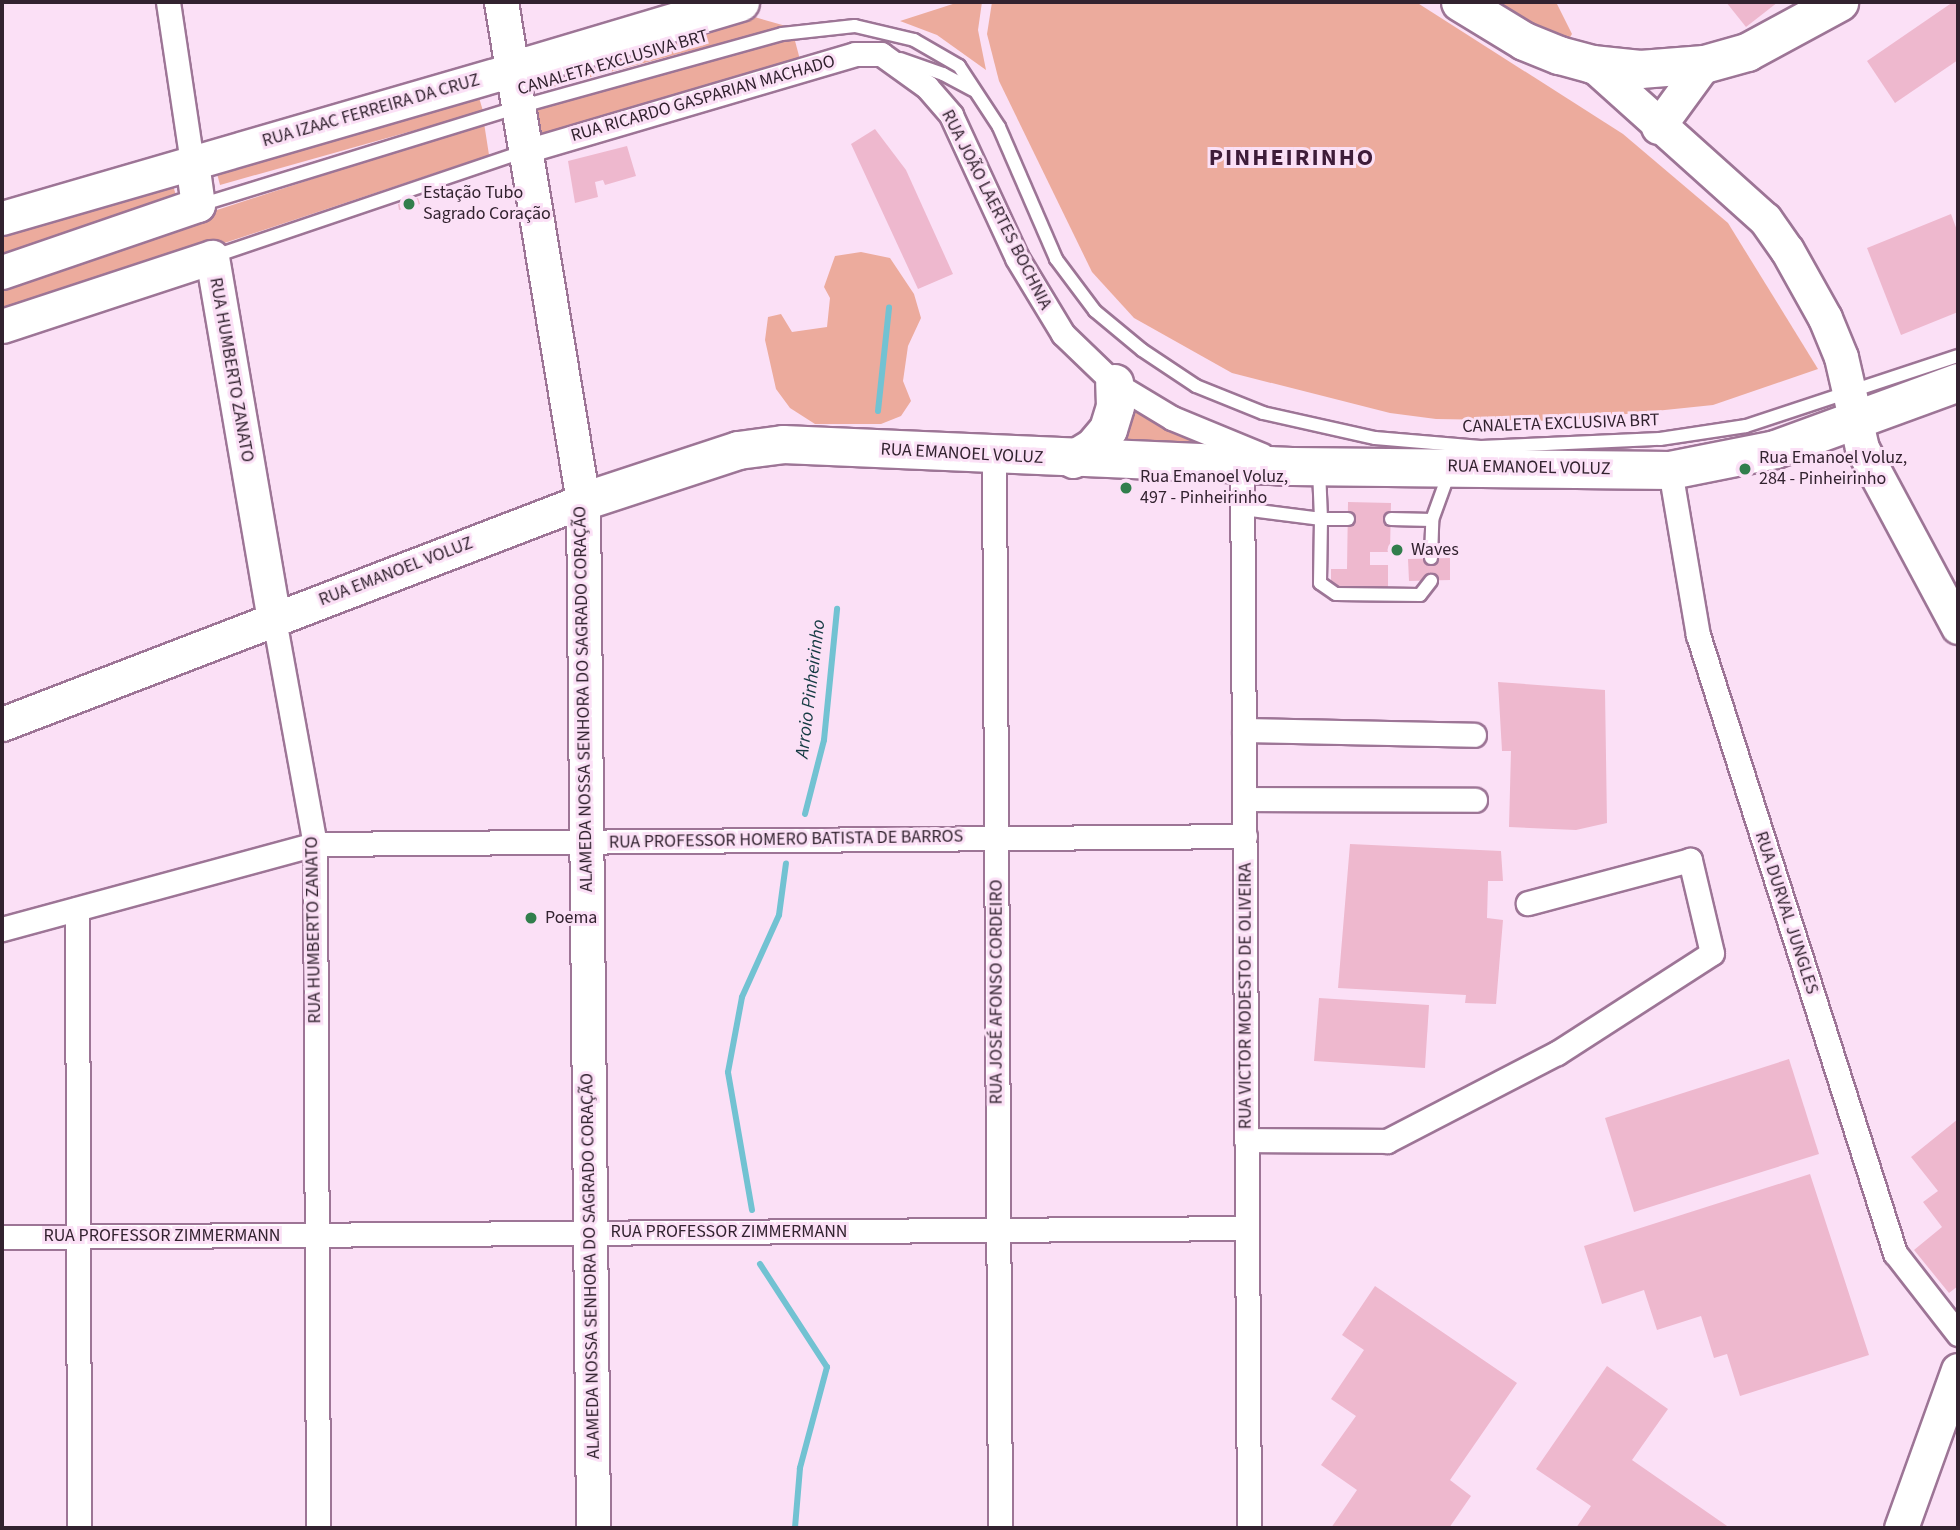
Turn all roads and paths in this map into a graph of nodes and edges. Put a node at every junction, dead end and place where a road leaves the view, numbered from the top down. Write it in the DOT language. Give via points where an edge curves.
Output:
graph roads {
  1 [pos="168,2"];
  2 [pos="501,2"];
  3 [pos="740,2"];
  4 [pos="1460,2"];
  5 [pos="1839,2"];
  6 [pos="881,54"];
  7 [pos="1592,64"];
  8 [pos="1704,64"];
  9 [pos="512,70"];
  10 [pos="982,96"];
  11 [pos="519,107"];
  12 [pos="1658,127"];
  13 [pos="526,151"];
  14 [pos="192,163"];
  15 [pos="198,205"];
  16 [pos="2,218"];
  17 [pos="212,257"];
  18 [pos="2,272"];
  19 [pos="2,326"];
  20 [pos="1958,356"];
  21 [pos="1958,382"];
  22 [pos="1114,383"];
  23 [pos="1852,407"];
  24 [pos="994,455"];
  25 [pos="1073,459"];
  26 [pos="1242,464"];
  27 [pos="1306,466"];
  28 [pos="1452,466"];
  29 [pos="1670,470"];
  30 [pos="583,501"];
  31 [pos="1243,509"];
  32 [pos="1321,519"];
  33 [pos="1348,519"];
  34 [pos="1391,519"];
  35 [pos="1432,520"];
  36 [pos="1431,558"];
  37 [pos="1432,580"];
  38 [pos="274,619"];
  39 [pos="1958,627"];
  40 [pos="2,724"];
  41 [pos="1244,730"];
  42 [pos="1474,735"];
  43 [pos="1244,799"];
  44 [pos="1475,800"];
  45 [pos="1245,836"];
  46 [pos="996,838"];
  47 [pos="586,842"];
  48 [pos="316,845"];
  49 [pos="1528,903"];
  50 [pos="77,909"];
  51 [pos="2,929"];
  52 [pos="1247,1140"];
  53 [pos="1247,1228"];
  54 [pos="998,1230"];
  55 [pos="590,1232"];
  56 [pos="317,1235"];
  57 [pos="78,1236"];
  58 [pos="2,1237"];
  59 [pos="1958,1334"];
  60 [pos="1958,1370"];
  61 [pos="79,1528"];
  62 [pos="318,1528"];
  63 [pos="593,1528"];
  64 [pos="1000,1528"];
  65 [pos="1249,1528"];
  66 [pos="1901,1528"];
  1 -- 14 [label="street"];
  2 -- 9 [label="main road, ALAMEDA NOSSA SENHORA DO SAGRADO CORAÇÃO"];
  3 -- 9 [label="main road, RUA IZAAC FERREIRA DA CRUZ"];
  4 -- 7 [label="main road" via="1524,41"];
  5 -- 8 [label="main road" via="1777,39"];
  6 -- 10 [label="lane" via="943,74"];
  6 -- 13 [label="street, RUA RICARDO GASPARIAN MACHADO" via="855,54"];
  6 -- 22 [label="street, RUA JOÃO LAERTES BOCHNIA" via="927,87 951,115 1038,298 1063,334"];
  7 -- 8 [label="main road" via="1640,69"];
  7 -- 12 [label="main road"];
  8 -- 12 [label="main road"];
  9 -- 11 [label="main road, ALAMEDA NOSSA SENHORA DO SAGRADO CORAÇÃO"];
  9 -- 14 [label="main road, RUA IZAAC FERREIRA DA CRUZ"];
  10 -- 11 [label="lane, CANALETA EXCLUSIVA BRT" via="959,66 914,40 875,29 822,27"];
  10 -- 23 [label="lane, CANALETA EXCLUSIVA BRT" via="1056,259 1095,311 1196,386 1263,413 1375,438 1481,447 1660,439"];
  11 -- 13 [label="main road, ALAMEDA NOSSA SENHORA DO SAGRADO CORAÇÃO"];
  11 -- 15 [label="lane, CANALETA EXCLUSIVA BRT"];
  12 -- 23 [label="main road" via="1765,219 1825,318"];
  13 -- 17 [label="lane"];
  13 -- 30 [label="main road, ALAMEDA NOSSA SENHORA DO SAGRADO CORAÇÃO"];
  14 -- 15 [label="main road"];
  14 -- 16 [label="main road, RUA IZAAC FERREIRA DA CRUZ"];
  15 -- 18 [label="main road"];
  17 -- 19 [label="main road"];
  17 -- 38 [label="main road, RUA HUMBERTO ZANATO"];
  20 -- 23 [label="lane, CANALETA EXCLUSIVA BRT"];
  21 -- 23 [label="main road, RUA EMANOEL VOLUZ"];
  22 -- 25 [label="main road" via="1115,406 1108,429 1093,447"];
  22 -- 27 [label="street, RUA JOÃO LAERTES BOCHNIA" via="1172,418"];
  23 -- 29 [label="main road, RUA EMANOEL VOLUZ" via="1775,449"];
  23 -- 39 [label="main road" via="1862,448"];
  24 -- 25 [label="main road, RUA EMANOEL VOLUZ"];
  24 -- 30 [label="main road, RUA EMANOEL VOLUZ" via="783,444 738,450"];
  24 -- 46 [label="street, RUA JOSÉ AFONSO CORDEIRO"];
  25 -- 26 [label="main road, RUA EMANOEL VOLUZ"];
  26 -- 27 [label="main road, RUA EMANOEL VOLUZ"];
  26 -- 31 [label="street, RUA VICTOR MODESTO DE OLIVEIRA"];
  27 -- 28 [label="main road, RUA EMANOEL VOLUZ"];
  27 -- 32 [label="lane"];
  28 -- 29 [label="main road, RUA EMANOEL VOLUZ"];
  28 -- 35 [label="lane"];
  29 -- 59 [label="street, RUA DURVAL JUNGLES" via="1698,635 1895,1253"];
  30 -- 38 [label="main road, RUA EMANOEL VOLUZ"];
  30 -- 47 [label="main road, ALAMEDA NOSSA SENHORA DO SAGRADO CORAÇÃO"];
  31 -- 32 [label="lane"];
  31 -- 41 [label="street, RUA VICTOR MODESTO DE OLIVEIRA"];
  32 -- 33 [label="lane"];
  32 -- 37 [label="lane" via="1320,583 1326,590 1336,594 1420,594"];
  34 -- 35 [label="lane"];
  35 -- 36 [label="lane"];
  38 -- 40 [label="main road, RUA EMANOEL VOLUZ"];
  38 -- 48 [label="street, RUA HUMBERTO ZANATO"];
  41 -- 42 [label="street"];
  41 -- 43 [label="street, RUA VICTOR MODESTO DE OLIVEIRA"];
  43 -- 44 [label="street"];
  43 -- 45 [label="street, RUA VICTOR MODESTO DE OLIVEIRA"];
  45 -- 46 [label="street, RUA PROFESSOR HOMERO BATISTA DE BARROS"];
  45 -- 52 [label="street, RUA VICTOR MODESTO DE OLIVEIRA"];
  46 -- 47 [label="street, RUA PROFESSOR HOMERO BATISTA DE BARROS"];
  46 -- 54 [label="street, RUA JOSÉ AFONSO CORDEIRO"];
  47 -- 48 [label="street, RUA PROFESSOR HOMERO BATISTA DE BARROS"];
  47 -- 55 [label="main road, ALAMEDA NOSSA SENHORA DO SAGRADO CORAÇÃO"];
  48 -- 50 [label="street, RUA PROFESSOR HOMERO BATISTA DE BARROS"];
  48 -- 56 [label="street, RUA HUMBERTO ZANATO"];
  49 -- 52 [label="street" via="1690,860 1713,953 1558,1053 1387,1141"];
  50 -- 51 [label="street, RUA PROFESSOR HOMERO BATISTA DE BARROS"];
  50 -- 57 [label="street"];
  52 -- 53 [label="street, RUA VICTOR MODESTO DE OLIVEIRA"];
  53 -- 54 [label="street, RUA PROFESSOR ZIMMERMANN"];
  53 -- 65 [label="street, RUA VICTOR MODESTO DE OLIVEIRA"];
  54 -- 55 [label="street, RUA PROFESSOR ZIMMERMANN"];
  54 -- 64 [label="street, RUA JOSÉ AFONSO CORDEIRO"];
  55 -- 56 [label="street, RUA PROFESSOR ZIMMERMANN"];
  55 -- 63 [label="main road, ALAMEDA NOSSA SENHORA DO SAGRADO CORAÇÃO"];
  56 -- 57 [label="street, RUA PROFESSOR ZIMMERMANN"];
  56 -- 62 [label="street, RUA HUMBERTO ZANATO"];
  57 -- 58 [label="street, RUA PROFESSOR ZIMMERMANN"];
  57 -- 61 [label="street"];
  60 -- 66 [label="main road"];
}
